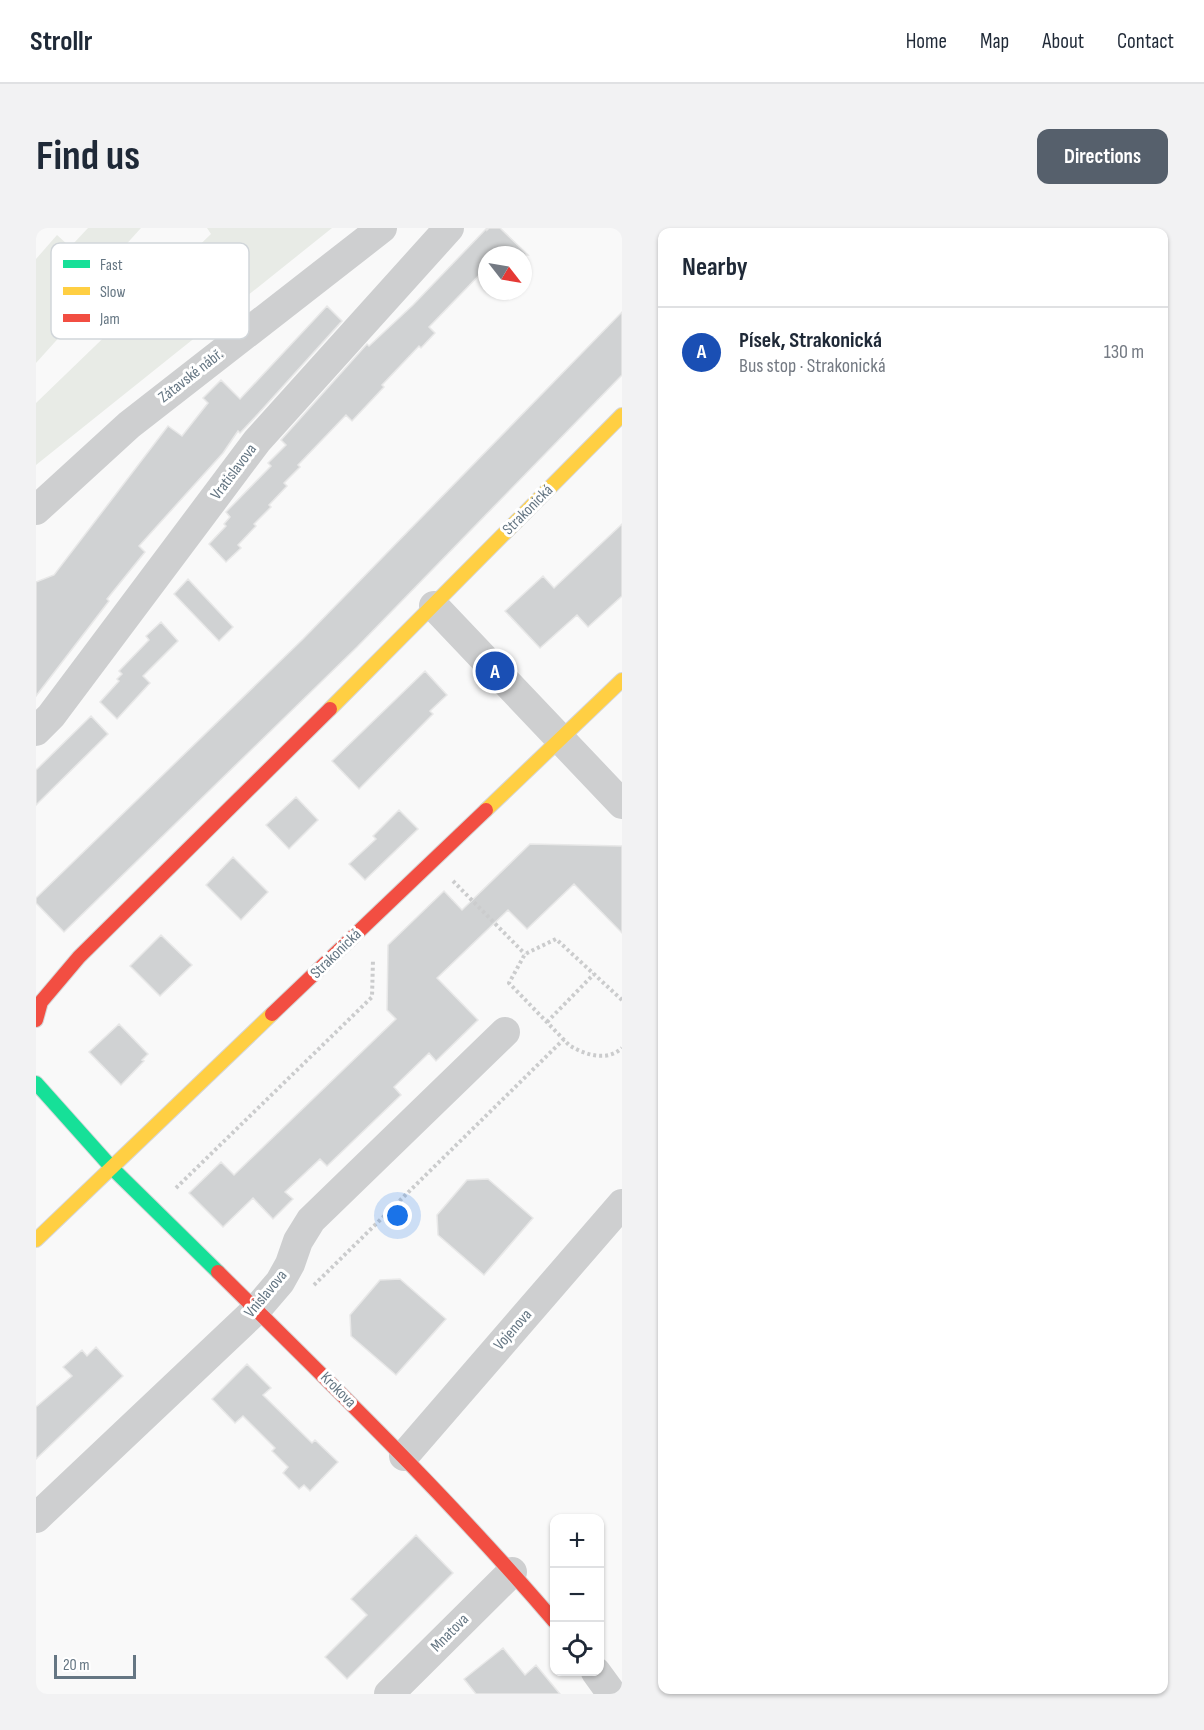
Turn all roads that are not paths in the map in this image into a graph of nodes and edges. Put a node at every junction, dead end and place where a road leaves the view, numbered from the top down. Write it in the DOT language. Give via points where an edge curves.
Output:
graph roads {
  1 [pos="382,228"];
  2 [pos="449,228"];
  3 [pos="249,332"];
  4 [pos="239,339"];
  5 [pos="622,415"];
  6 [pos="36,510"];
  7 [pos="434,606"];
  8 [pos="622,680"];
  9 [pos="36,731"];
  10 [pos="560,741"];
  11 [pos="622,804"];
  12 [pos="36,1020"];
  13 [pos="505,1032"];
  14 [pos="36,1083"];
  15 [pos="112,1168"];
  16 [pos="622,1204"];
  17 [pos="36,1240"];
  18 [pos="256,1310"];
  19 [pos="404,1456"];
  20 [pos="36,1518"];
  21 [pos="512,1572"];
  22 [pos="550,1615"];
  23 [pos="599,1676"];
  24 [pos="389,1694"];
  25 [pos="612,1694"];
  1 -- 3 [label="street, Zátavské nábř."];
  2 -- 9 [label="street, Vratislavova" via="257,441"];
  4 -- 6 [label="street, Zátavské nábř." via="129,425"];
  5 -- 7 [label="street, Strakonická"];
  7 -- 10 [label="street"];
  7 -- 12 [label="street, Strakonická" via="79,957 40,1002"];
  8 -- 10 [label="street, Strakonická"];
  10 -- 11 [label="street"];
  10 -- 15 [label="street, Strakonická"];
  13 -- 18 [label="street, Vnislavova" via="311,1220 298,1241 291,1264"];
  14 -- 15 [label="street"];
  15 -- 17 [label="street, Strakonická"];
  15 -- 18 [label="street, Krokova"];
  16 -- 19 [label="street, Vojenova"];
  18 -- 19 [label="street, Krokova"];
  18 -- 20 [label="street, Vnislavova"];
  19 -- 21 [label="street, Krokova"];
  21 -- 22 [label="street, Krokova"];
  21 -- 24 [label="street, Mnatova"];
  23 -- 25 [label="street"];
}
